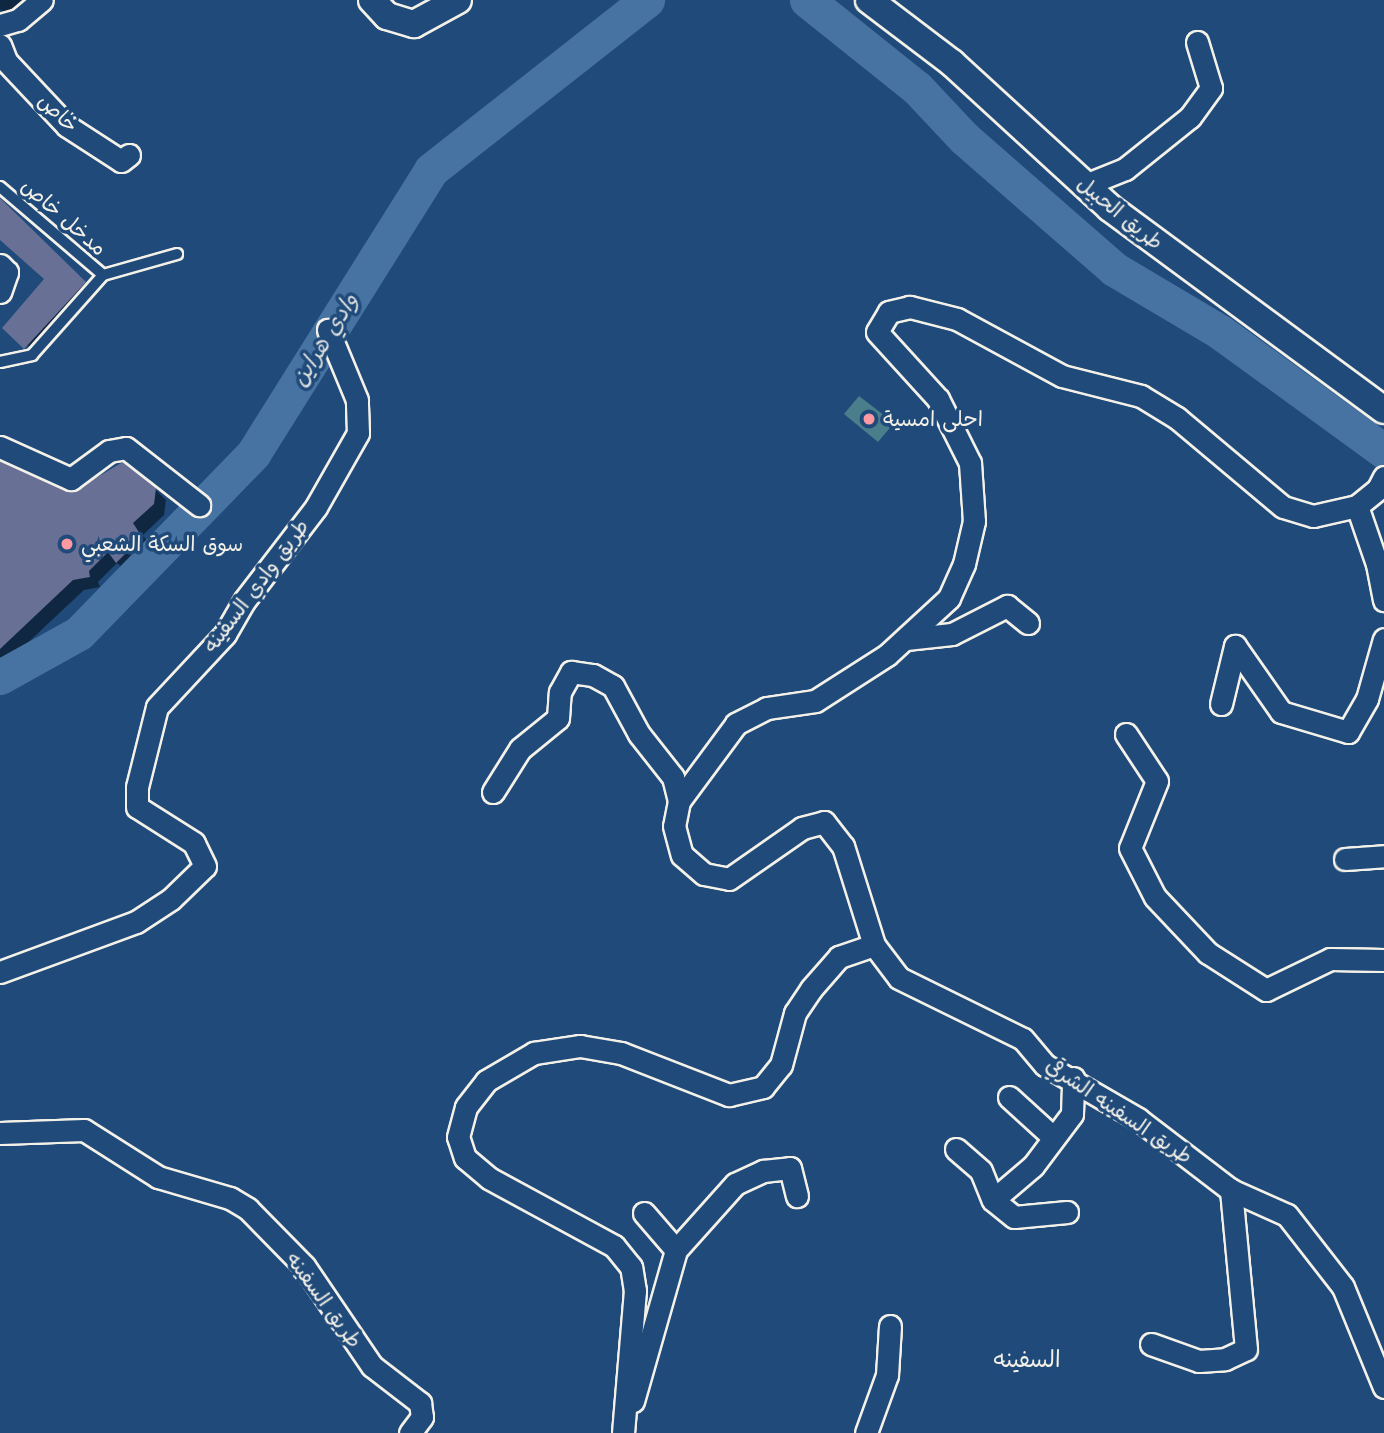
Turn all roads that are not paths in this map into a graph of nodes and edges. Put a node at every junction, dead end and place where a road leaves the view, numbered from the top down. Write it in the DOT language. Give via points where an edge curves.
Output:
graph roads {
  1 [pos="42,0"];
  2 [pos="372,0"];
  3 [pos="458,0"];
  4 [pos="869,0"];
  5 [pos="0,26"];
  6 [pos="1197,42"];
  7 [pos="0,45"];
  8 [pos="129,155"];
  9 [pos="1085,185"];
  10 [pos="0,187"];
  11 [pos="177,254"];
  12 [pos="0,265"];
  13 [pos="103,275"];
  14 [pos="0,292"];
  15 [pos="328,330"];
  16 [pos="0,362"];
  17 [pos="1384,410"];
  18 [pos="0,447"];
  19 [pos="1384,477"];
  20 [pos="199,505"];
  21 [pos="1357,506"];
  22 [pos="1384,600"];
  23 [pos="1028,623"];
  24 [pos="906,639"];
  25 [pos="1384,639"];
  26 [pos="1221,704"];
  27 [pos="1126,734"];
  28 [pos="493,792"];
  29 [pos="679,801"];
  30 [pos="1384,856"];
  31 [pos="1345,859"];
  32 [pos="874,945"];
  33 [pos="1384,960"];
  34 [pos="0,972"];
  35 [pos="1073,1078"];
  36 [pos="1009,1097"];
  37 [pos="0,1133"];
  38 [pos="1053,1137"];
  39 [pos="956,1149"];
  40 [pos="1231,1190"];
  41 [pos="797,1195"];
  42 [pos="993,1200"];
  43 [pos="1067,1212"];
  44 [pos="644,1213"];
  45 [pos="676,1250"];
  46 [pos="890,1326"];
  47 [pos="1151,1344"];
  48 [pos="1384,1387"];
  49 [pos="410,1433"];
  50 [pos="623,1433"];
  51 [pos="866,1433"];
  1 -- 5 [label="street" via="18,20"];
  2 -- 3 [label="street" via="387,16 414,24"];
  4 -- 9 [label="street, طريق الحبيل" via="952,63"];
  6 -- 9 [label="street" via="1211,88 1190,117 1125,169"];
  7 -- 8 [label="street, خاص" via="6,61 67,125 121,161"];
  9 -- 17 [label="street, طريق الحبيل" via="1156,243"];
  10 -- 13 [label="lane, مدخل خاص"];
  11 -- 13 [label="lane, مدخل خاص"];
  12 -- 14 [label="street" via="7,272"];
  13 -- 16 [label="lane, مدخل خاص" via="32,355"];
  15 -- 34 [label="street, طريق وادي السفينه" via="357,400 358,433 316,507 244,601 225,634 157,707 137,787 137,807 194,843 205,866 171,899 136,922"];
  18 -- 20 [label="street" via="71,479 109,451 125,448"];
  19 -- 21 [label="street" via="1378,489"];
  21 -- 22 [label="street"];
  21 -- 24 [label="street" via="1313,516 1283,508 1177,418 1141,396 1062,376 957,318 910,307 889,312 877,332 937,399 970,463 975,492 974,521 954,587"];
  23 -- 24 [label="street" via="1007,606 952,634"];
  24 -- 29 [label="street" via="815,701 767,708 736,724"];
  25 -- 26 [label="street" via="1367,699 1348,732 1281,712 1235,646"];
  27 -- 33 [label="street" via="1157,781 1130,848 1155,897 1208,953 1266,990 1330,959"];
  28 -- 29 [label="street" via="520,749 558,718 560,692 571,672 593,675 613,686 639,734 673,777"];
  29 -- 32 [label="street, طريق السفينه الشرقي" via="674,826 682,855 704,874 729,878 802,828 824,822 843,846"];
  30 -- 31 [label="street"];
  32 -- 35 [label="street, طريق السفينه الشرقي" via="899,978 1023,1039 1045,1065"];
  32 -- 50 [label="street" via="839,957 811,989 795,1013 780,1065 763,1087 729,1095 621,1053 580,1046 534,1053 486,1081 466,1107 458,1137 465,1158 489,1178 614,1246 631,1267 635,1290"];
  35 -- 38 [label="street" via="1072,1114"];
  35 -- 40 [label="street, طريق السفينه الشرقي" via="1166,1138"];
  36 -- 38 [label="street"];
  37 -- 49 [label="street, طريق السفينه" via="84,1130 159,1177 230,1198 248,1209 304,1266 372,1366 420,1403 422,1416"];
  38 -- 42 [label="street" via="1033,1166"];
  39 -- 42 [label="street" via="981,1171"];
  40 -- 47 [label="street" via="1246,1349 1225,1359 1199,1361"];
  40 -- 48 [label="street, طريق السفينه الشرقي" via="1287,1215 1343,1287"];
  41 -- 45 [label="street" via="790,1168 763,1171 735,1184"];
  42 -- 43 [label="street" via="1014,1217"];
  44 -- 45 [label="street"];
  45 -- 50 [label="street"];
  46 -- 51 [label="street" via="887,1375"];
}
